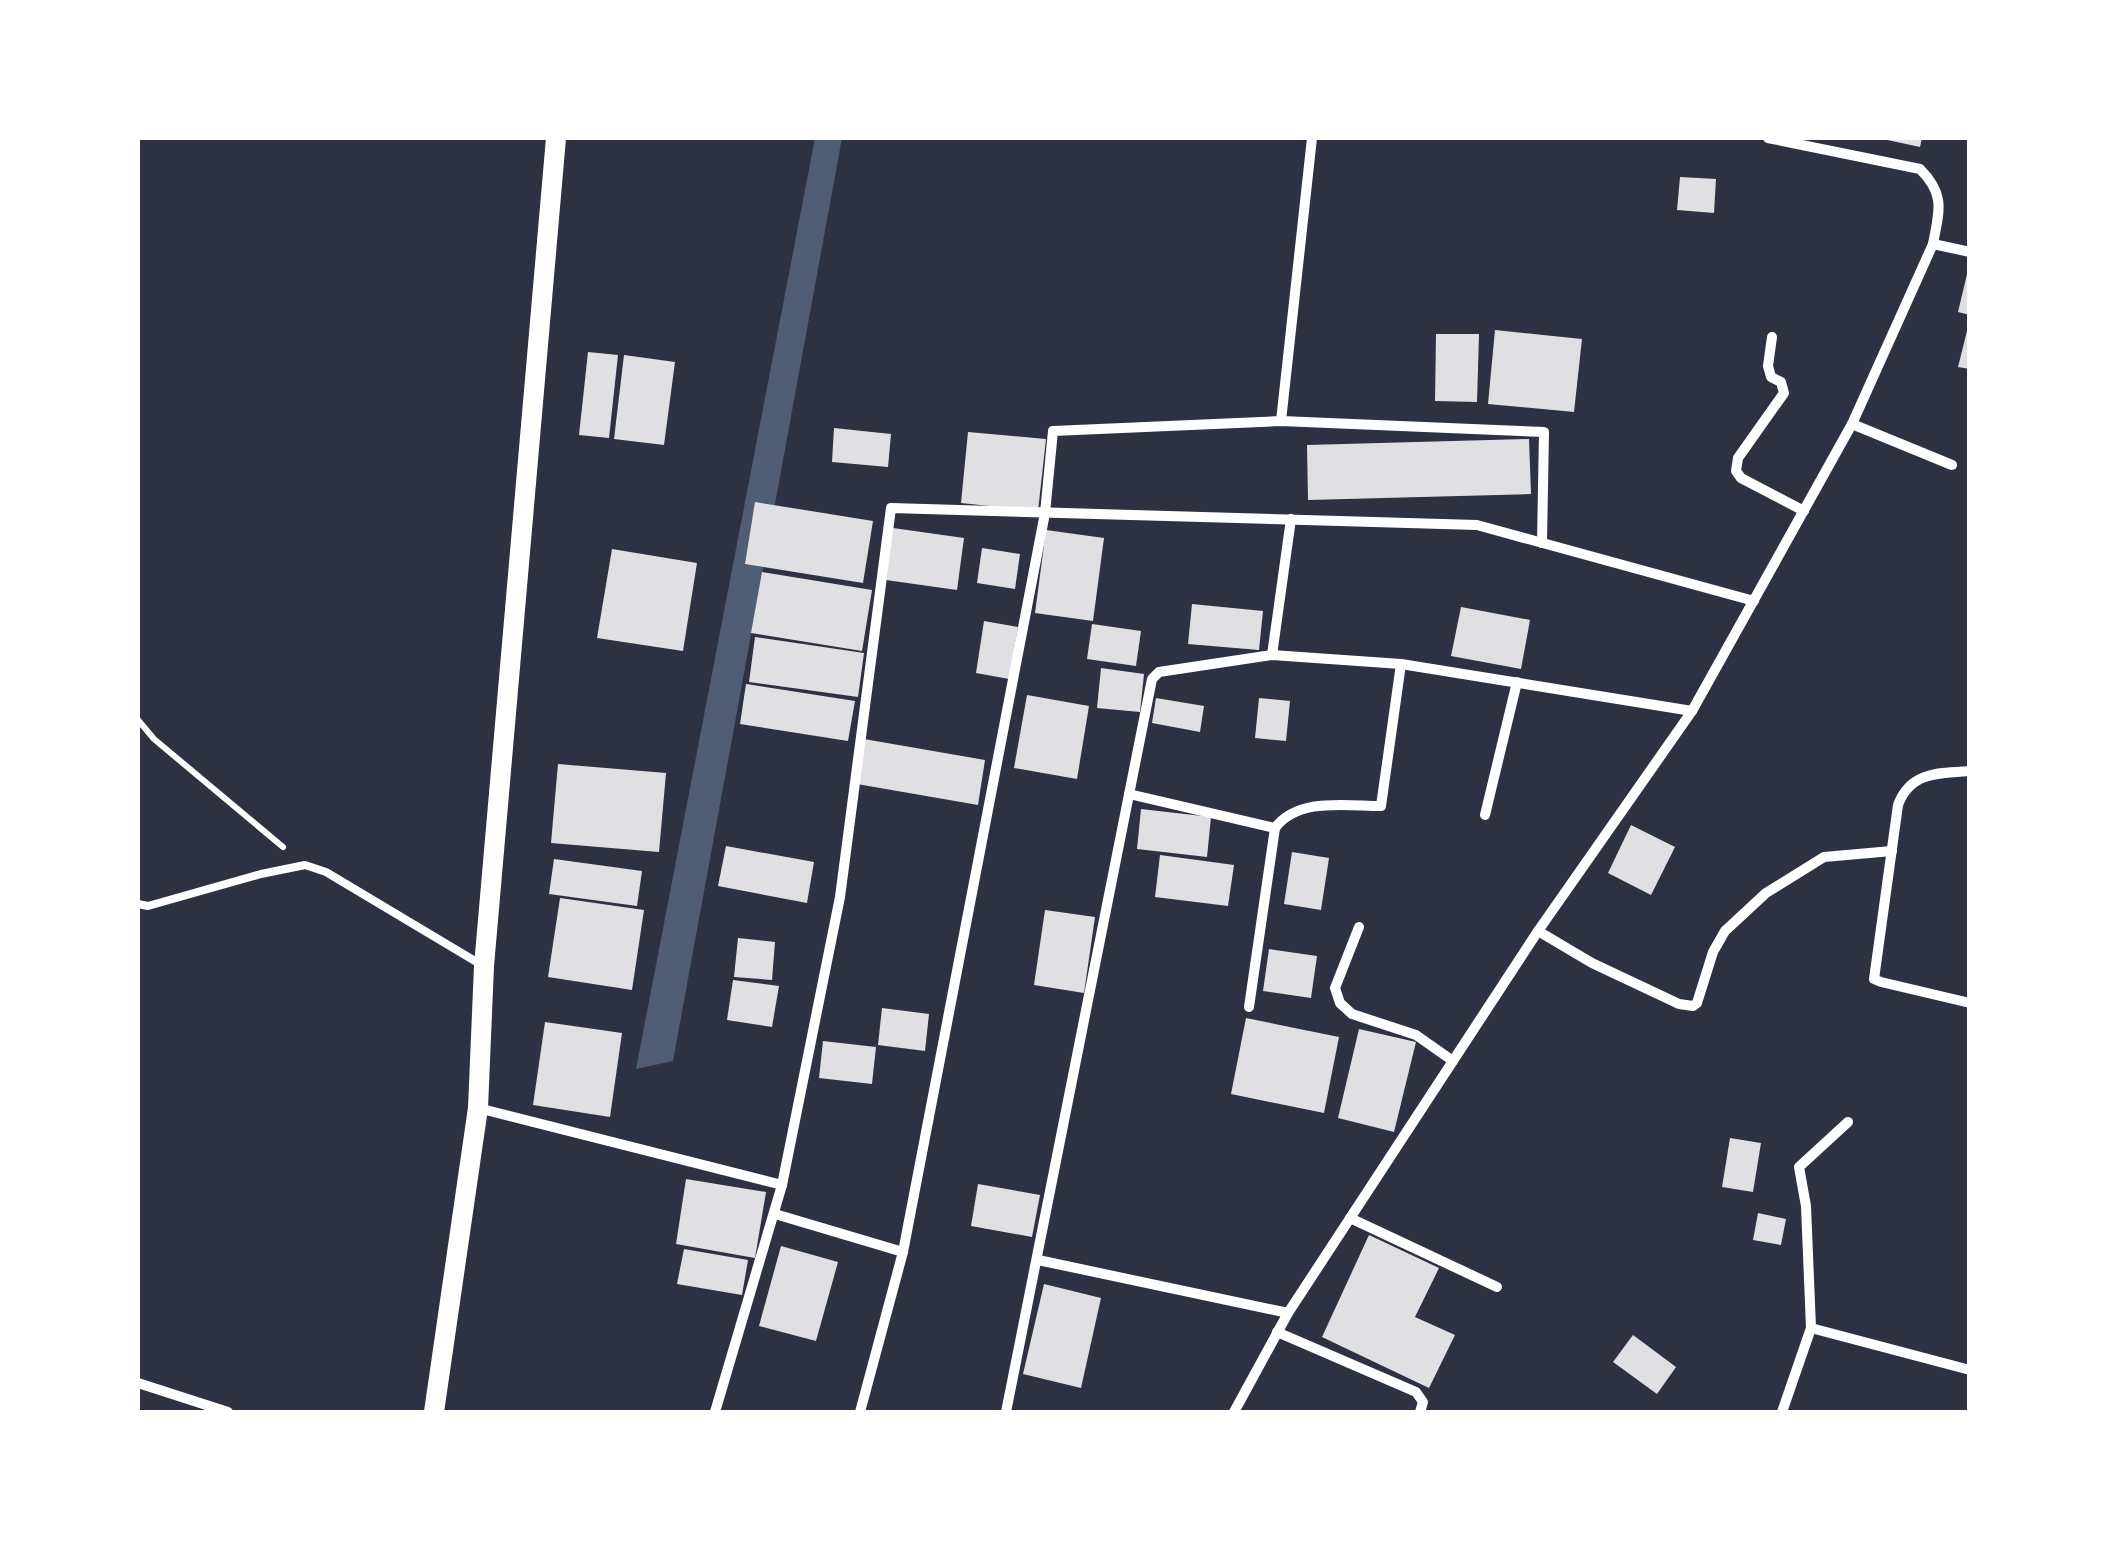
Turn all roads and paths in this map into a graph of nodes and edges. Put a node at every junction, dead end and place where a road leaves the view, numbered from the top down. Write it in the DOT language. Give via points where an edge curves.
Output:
graph roads {
  1 [pos="556,138"];
  2 [pos="1312,138"];
  3 [pos="1768,138"];
  4 [pos="1933,244"];
  5 [pos="1970,252"];
  6 [pos="1772,337"];
  7 [pos="1281,421"];
  8 [pos="1852,424"];
  9 [pos="1952,465"];
  10 [pos="1804,511"];
  11 [pos="1044,513"];
  12 [pos="1291,519"];
  13 [pos="1542,542"];
  14 [pos="1754,601"];
  15 [pos="1272,655"];
  16 [pos="1401,664"];
  17 [pos="1518,682"];
  18 [pos="1692,711"];
  19 [pos="138,720"];
  20 [pos="1970,771"];
  21 [pos="1129,794"];
  22 [pos="1484,814"];
  23 [pos="1275,828"];
  24 [pos="1892,851"];
  25 [pos="305,865"];
  26 [pos="138,904"];
  27 [pos="1359,926"];
  28 [pos="1538,931"];
  29 [pos="484,966"];
  30 [pos="1970,1002"];
  31 [pos="1249,1007"];
  32 [pos="1453,1061"];
  33 [pos="478,1108"];
  34 [pos="1848,1122"];
  35 [pos="782,1185"];
  36 [pos="775,1214"];
  37 [pos="1350,1218"];
  38 [pos="903,1252"];
  39 [pos="1038,1260"];
  40 [pos="1497,1286"];
  41 [pos="1288,1313"];
  42 [pos="1811,1328"];
  43 [pos="1278,1332"];
  44 [pos="1970,1370"];
  45 [pos="138,1383"];
  46 [pos="228,1412"];
  47 [pos="434,1412"];
  48 [pos="715,1412"];
  49 [pos="860,1412"];
  50 [pos="1006,1412"];
  51 [pos="1234,1412"];
  52 [pos="1420,1412"];
  53 [pos="1782,1412"];
  1 -- 29 [label="main road"];
  2 -- 7 [label="street"];
  3 -- 4 [label="street" via="1920,169 1934,183 1940,205"];
  4 -- 5 [label="street"];
  4 -- 8 [label="street"];
  6 -- 10 [label="street" via="1768,366 1784,392 1738,458 1736,471"];
  7 -- 11 [label="street" via="1053,431"];
  7 -- 13 [label="street" via="1544,432"];
  8 -- 9 [label="street"];
  8 -- 10 [label="street"];
  10 -- 14 [label="street"];
  11 -- 12 [label="street"];
  11 -- 35 [label="street" via="890,508 840,897"];
  11 -- 38 [label="street"];
  12 -- 13 [label="street" via="1477,525"];
  12 -- 15 [label="street"];
  13 -- 14 [label="street"];
  14 -- 18 [label="street"];
  15 -- 16 [label="street"];
  15 -- 21 [label="street" via="1159,672"];
  16 -- 17 [label="street"];
  16 -- 23 [label="street" via="1381,806 1300,807"];
  17 -- 18 [label="street"];
  17 -- 22 [label="street"];
  18 -- 28 [label="street"];
  19 -- 25 [label="path"];
  20 -- 24 [label="street" via="1933,774 1903,791"];
  21 -- 23 [label="street"];
  21 -- 39 [label="street"];
  23 -- 31 [label="street"];
  24 -- 28 [label="street" via="1824,857 1766,894 1725,932 1693,1006 1592,963"];
  24 -- 30 [label="street" via="1874,979"];
  25 -- 26 [label="lane"];
  25 -- 29 [label="lane"];
  27 -- 32 [label="street" via="1335,988 1340,1003 1352,1014 1416,1035"];
  28 -- 32 [label="street"];
  29 -- 33 [label="main road"];
  32 -- 37 [label="street"];
  33 -- 35 [label="street"];
  33 -- 47 [label="main road"];
  34 -- 42 [label="street" via="1799,1166"];
  35 -- 36 [label="street"];
  36 -- 38 [label="street"];
  36 -- 48 [label="street"];
  37 -- 40 [label="street"];
  37 -- 41 [label="street"];
  38 -- 49 [label="street"];
  39 -- 41 [label="street"];
  39 -- 50 [label="street"];
  41 -- 43 [label="street"];
  42 -- 44 [label="street"];
  42 -- 53 [label="street"];
  43 -- 51 [label="street"];
  43 -- 52 [label="street" via="1416,1392"];
  45 -- 46 [label="street"];
}
